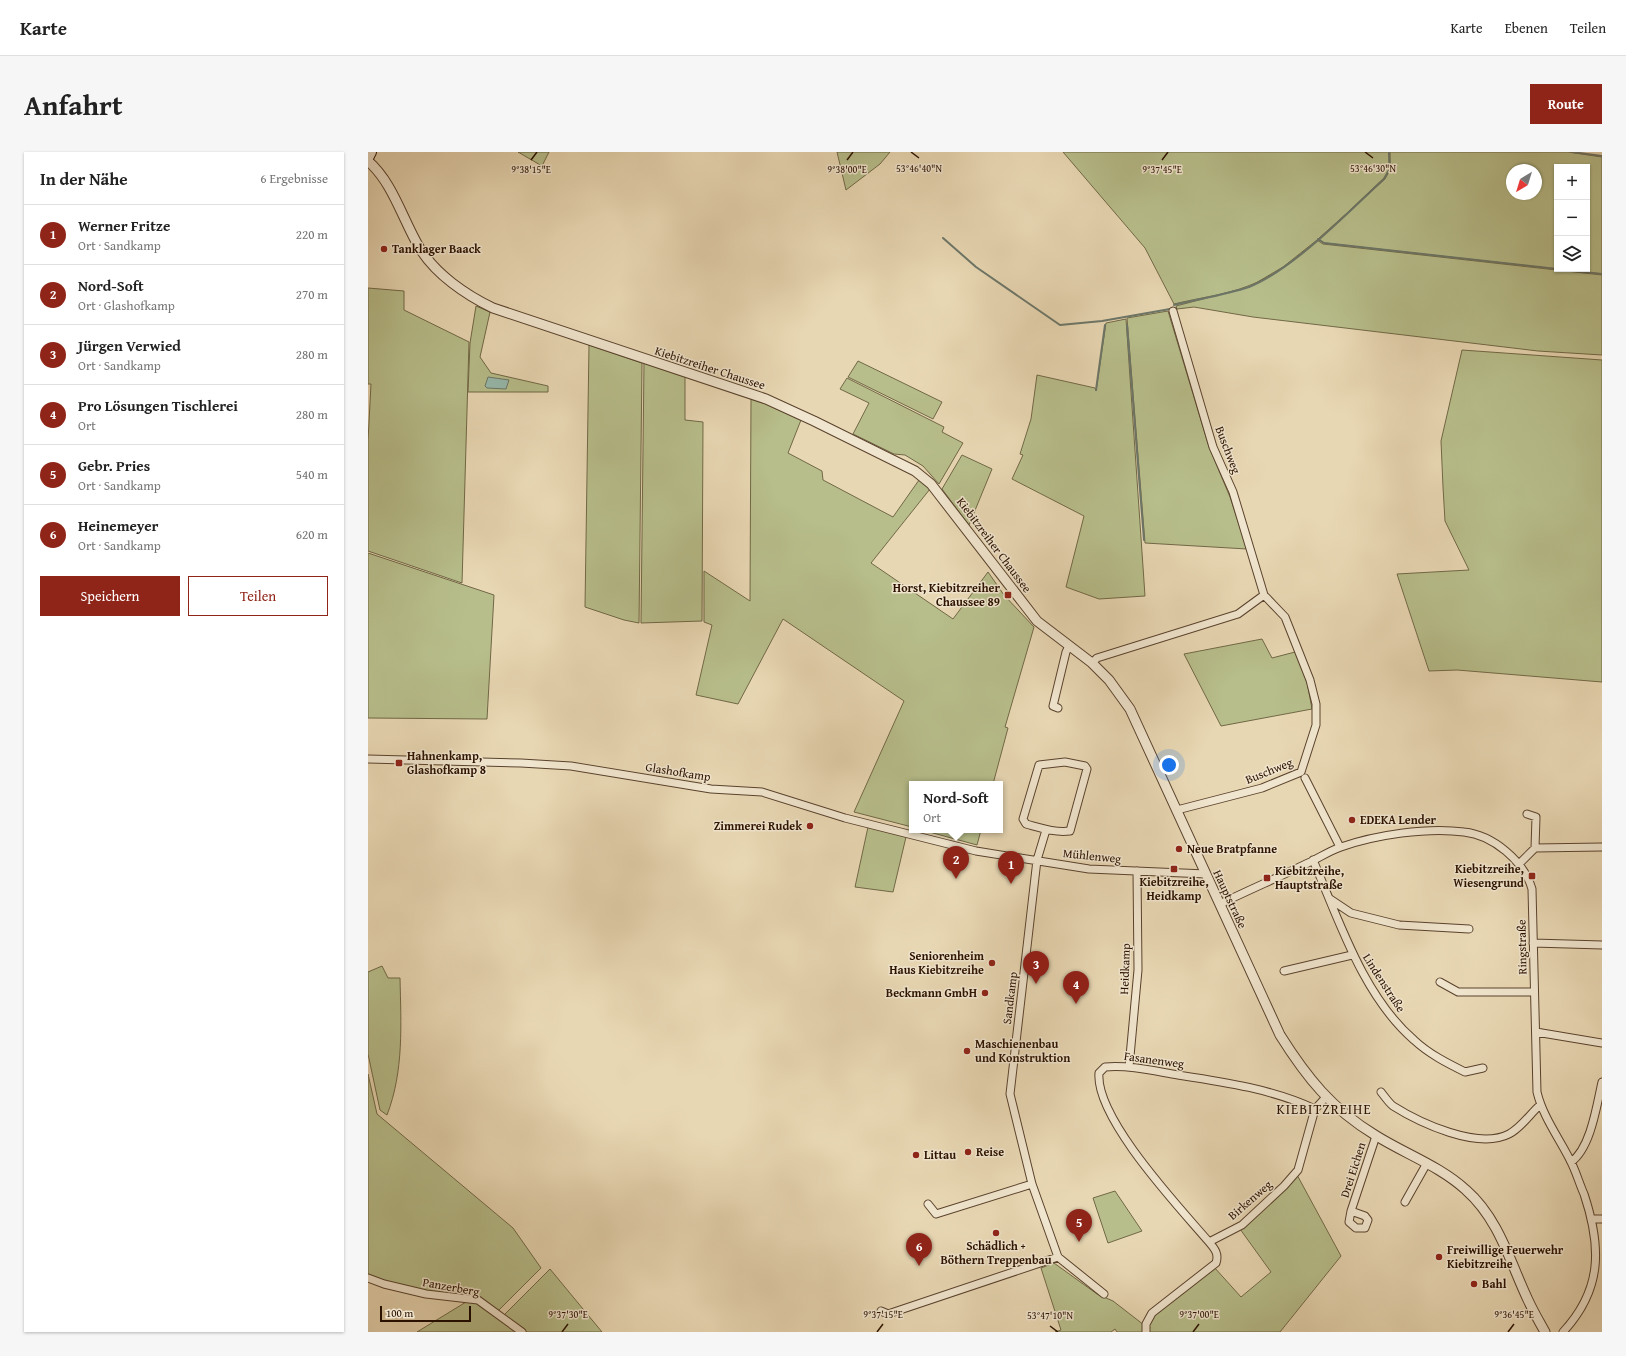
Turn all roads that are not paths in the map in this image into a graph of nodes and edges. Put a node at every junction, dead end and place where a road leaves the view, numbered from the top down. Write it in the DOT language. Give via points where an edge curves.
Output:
graph roads {
  1 [pos="371,152"];
  2 [pos="368,159"];
  3 [pos="1173,311"];
  4 [pos="1264,595"];
  5 [pos="1037,621"];
  6 [pos="1069,646"];
  7 [pos="1092,663"];
  8 [pos="1058,708"];
  9 [pos="368,759"];
  10 [pos="1305,778"];
  11 [pos="1177,810"];
  12 [pos="1527,814"];
  13 [pos="1046,830"];
  14 [pos="1340,847"];
  15 [pos="1602,847"];
  16 [pos="1535,848"];
  17 [pos="976,851"];
  18 [pos="1037,860"];
  19 [pos="1314,860"];
  20 [pos="1519,864"];
  21 [pos="1137,871"];
  22 [pos="1206,874"];
  23 [pos="1330,899"];
  24 [pos="1220,904"];
  25 [pos="1469,929"];
  26 [pos="1533,943"];
  27 [pos="1602,945"];
  28 [pos="1352,955"];
  29 [pos="1284,971"];
  30 [pos="1440,982"];
  31 [pos="1534,992"];
  32 [pos="1536,1032"];
  33 [pos="1602,1043"];
  34 [pos="1129,1067"];
  35 [pos="1483,1068"];
  36 [pos="1602,1082"];
  37 [pos="1381,1092"];
  38 [pos="1326,1097"];
  39 [pos="1540,1105"];
  40 [pos="1315,1109"];
  41 [pos="1376,1136"];
  42 [pos="1571,1162"];
  43 [pos="1427,1163"];
  44 [pos="1032,1184"];
  45 [pos="1405,1202"];
  46 [pos="928,1204"];
  47 [pos="1351,1211"];
  48 [pos="1593,1219"];
  49 [pos="1602,1219"];
  50 [pos="1209,1242"];
  51 [pos="1058,1257"];
  52 [pos="368,1278"];
  53 [pos="1104,1294"];
  54 [pos="881,1312"];
  55 [pos="522,1332"];
  56 [pos="1146,1332"];
  57 [pos="1545,1332"];
  58 [pos="1563,1332"];
  1 -- 2 [label="main road"];
  2 -- 5 [label="street, Kiebitzreiher Chaussee" via="381,174 419,248 444,276 477,300 493,308 766,399 915,471 939,492"];
  3 -- 4 [label="street, Buschweg" via="1213,447 1233,492"];
  4 -- 7 [label="street" via="1238,614 1097,658"];
  4 -- 11 [label="street, Buschweg" via="1285,617 1310,680 1316,704 1316,725 1301,772 1262,788"];
  5 -- 6 [label="street, Hauptstraße"];
  6 -- 7 [label="street, Hauptstraße"];
  6 -- 8 [label="street" via="1053,706"];
  7 -- 11 [label="street, Hauptstraße" via="1109,680 1130,709"];
  9 -- 17 [label="street, Glashofkamp" via="571,766 711,789 762,792 845,818"];
  10 -- 14 [label="street"];
  11 -- 22 [label="street, Hauptstraße"];
  12 -- 16 [label="street" via="1536,817"];
  13 -- 13 [label="street" via="1026,824 1023,819 1039,765 1065,762 1085,766 1087,769 1070,830"];
  13 -- 18 [label="street, Sandkamp"];
  14 -- 19 [label="street, Ringstraße"];
  14 -- 20 [label="street, Ringstraße" via="1413,832 1464,832 1483,837"];
  15 -- 16 [label="street"];
  16 -- 20 [label="street"];
  17 -- 18 [label="street, Mühlenweg"];
  18 -- 21 [label="street, Mühlenweg" via="1089,869"];
  18 -- 44 [label="street, Sandkamp" via="1010,1094"];
  19 -- 23 [label="street, Lindenstraße"];
  19 -- 24 [label="street, Ringstraße"];
  20 -- 26 [label="street, Ringstraße" via="1529,877 1532,889"];
  21 -- 22 [label="street, Mühlenweg"];
  21 -- 34 [label="street, Heidkamp" via="1138,970"];
  22 -- 24 [label="street, Hauptstraße"];
  23 -- 25 [label="street" via="1351,913 1399,925"];
  23 -- 28 [label="street, Lindenstraße"];
  24 -- 38 [label="street, Hauptstraße" via="1280,1036 1301,1068"];
  26 -- 27 [label="street"];
  26 -- 31 [label="street, Ringstraße"];
  28 -- 29 [label="street"];
  28 -- 35 [label="street, Lindenstraße" via="1387,1010 1414,1040 1439,1059 1465,1072"];
  30 -- 31 [label="street" via="1458,992"];
  31 -- 32 [label="street, Ringstraße"];
  32 -- 33 [label="street"];
  32 -- 39 [label="street, Ringstraße" via="1537,1092"];
  34 -- 40 [label="street, Fasanenweg" via="1239,1085"];
  34 -- 50 [label="street, Fasanenweg" via="1105,1067 1099,1073 1098,1084 1101,1094 1115,1125 1166,1192"];
  36 -- 42 [label="street" via="1592,1126 1578,1157"];
  37 -- 39 [label="street" via="1392,1105 1440,1129 1482,1139 1509,1135"];
  38 -- 40 [label="street, Birkenweg"];
  38 -- 41 [label="street, Hauptstraße" via="1351,1120"];
  39 -- 42 [label="street, Ringstraße"];
  40 -- 50 [label="street, Birkenweg" via="1298,1170 1242,1225"];
  41 -- 43 [label="street, Hauptstraße"];
  41 -- 47 [label="street, Drei Eichen"];
  42 -- 48 [label="street, Ringstraße"];
  43 -- 45 [label="street"];
  43 -- 57 [label="street, Hauptstraße" via="1467,1190 1490,1218 1528,1302"];
  44 -- 46 [label="street" via="936,1214"];
  44 -- 51 [label="street, Sandkamp"];
  48 -- 49 [label="street"];
  48 -- 58 [label="street, Ringstraße" via="1599,1257 1596,1285 1588,1303"];
  50 -- 56 [label="street" via="1216,1252 1216,1263 1152,1313 1146,1324"];
  51 -- 53 [label="street"];
  51 -- 54 [label="street" via="888,1314"];
  52 -- 55 [label="street, Panzerberg" via="426,1294 478,1300"];
}
